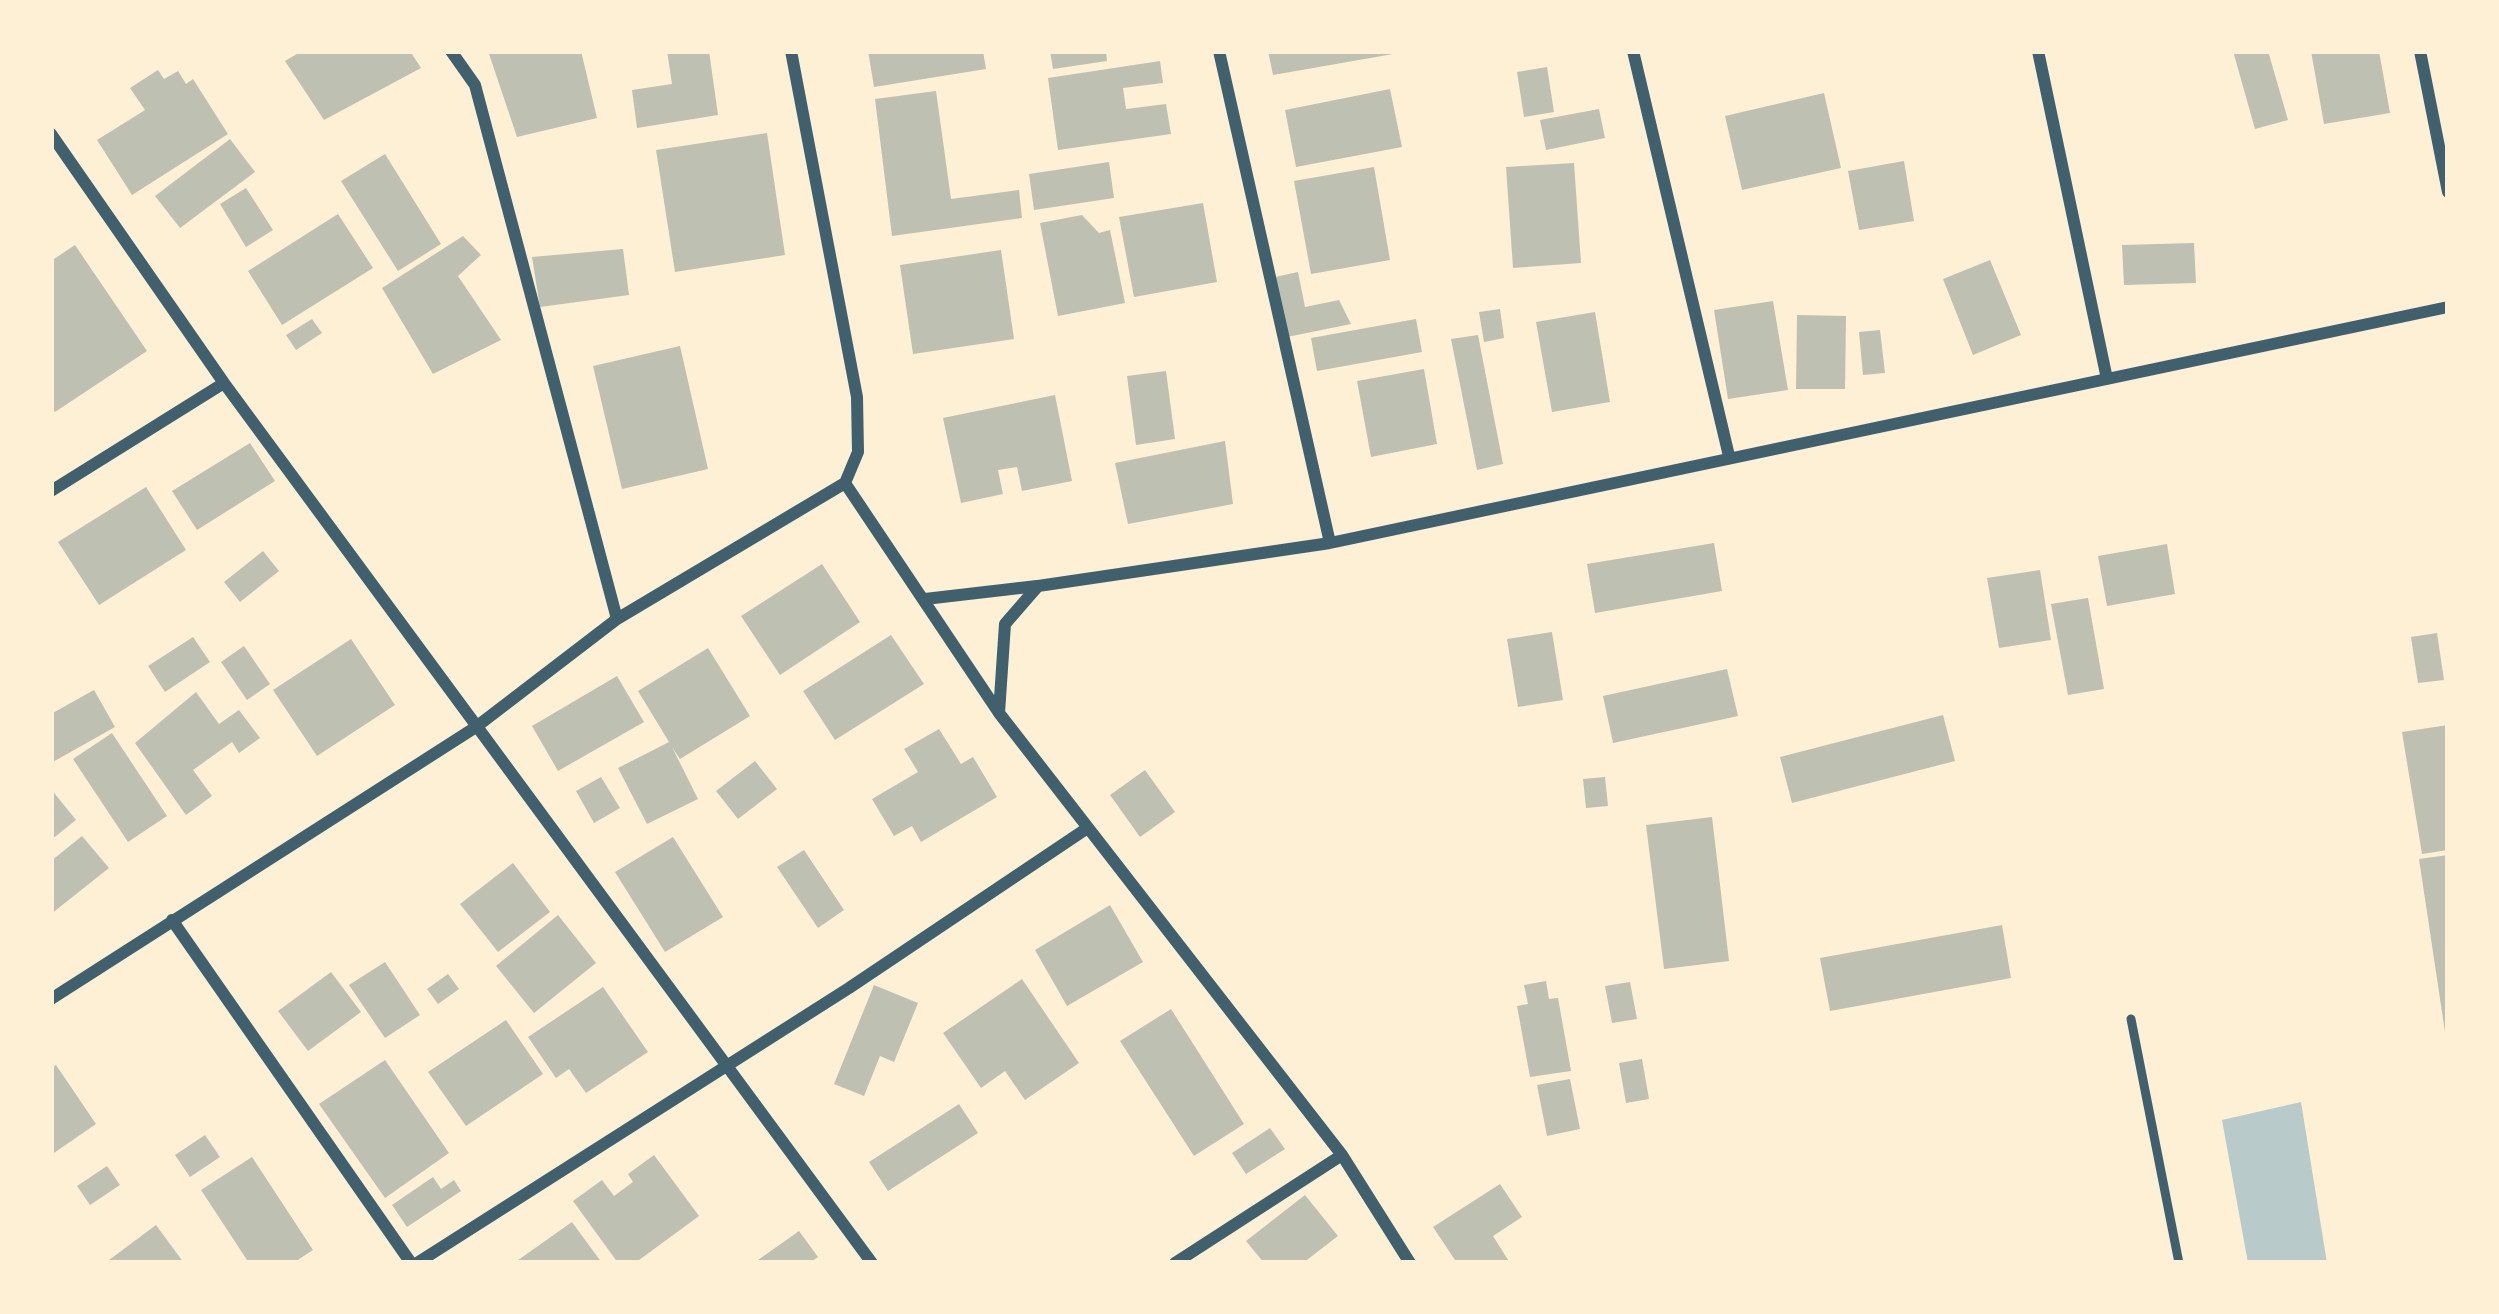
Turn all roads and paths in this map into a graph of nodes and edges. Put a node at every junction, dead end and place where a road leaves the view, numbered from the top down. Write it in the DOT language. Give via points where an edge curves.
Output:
graph roads {
  1 [pos="451,51"];
  2 [pos="790,51"];
  3 [pos="1219,51"];
  4 [pos="1633,51"];
  5 [pos="2038,51"];
  6 [pos="2420,51"];
  7 [pos="51,134"];
  8 [pos="2448,192"];
  9 [pos="2448,307"];
  10 [pos="2107,379"];
  11 [pos="224,383"];
  12 [pos="1729,456"];
  13 [pos="845,483"];
  14 [pos="51,491"];
  15 [pos="1330,543"];
  16 [pos="1038,586"];
  17 [pos="926,599"];
  18 [pos="617,619"];
  19 [pos="999,713"];
  20 [pos="476,728"];
  21 [pos="1086,829"];
  22 [pos="172,920"];
  23 [pos="51,999"];
  24 [pos="2131,1019"];
  25 [pos="727,1063"];
  26 [pos="1342,1155"];
  27 [pos="414,1263"];
  28 [pos="872,1263"];
  29 [pos="1175,1263"];
  30 [pos="1410,1263"];
  31 [pos="2179,1263"];
  1 -- 18 [label="street" via="475,85"];
  2 -- 13 [label="street" via="857,397 858,452"];
  3 -- 15 [label="street"];
  4 -- 12 [label="street"];
  5 -- 10 [label="street"];
  6 -- 8 [label="street"];
  7 -- 11 [label="street"];
  9 -- 10 [label="street"];
  10 -- 12 [label="street"];
  11 -- 14 [label="street"];
  11 -- 20 [label="street"];
  12 -- 15 [label="street"];
  13 -- 17 [label="street"];
  13 -- 18 [label="street"];
  15 -- 16 [label="street"];
  16 -- 17 [label="street"];
  16 -- 19 [label="street" via="1005,624"];
  17 -- 19 [label="street"];
  18 -- 20 [label="street"];
  19 -- 21 [label="street"];
  20 -- 22 [label="street"];
  20 -- 25 [label="street"];
  21 -- 25 [label="street"];
  21 -- 26 [label="street"];
  22 -- 23 [label="street"];
  22 -- 27 [label="street"];
  24 -- 31 [label="lane"];
  25 -- 27 [label="street"];
  25 -- 28 [label="street"];
  26 -- 29 [label="street"];
  26 -- 30 [label="street"];
}
